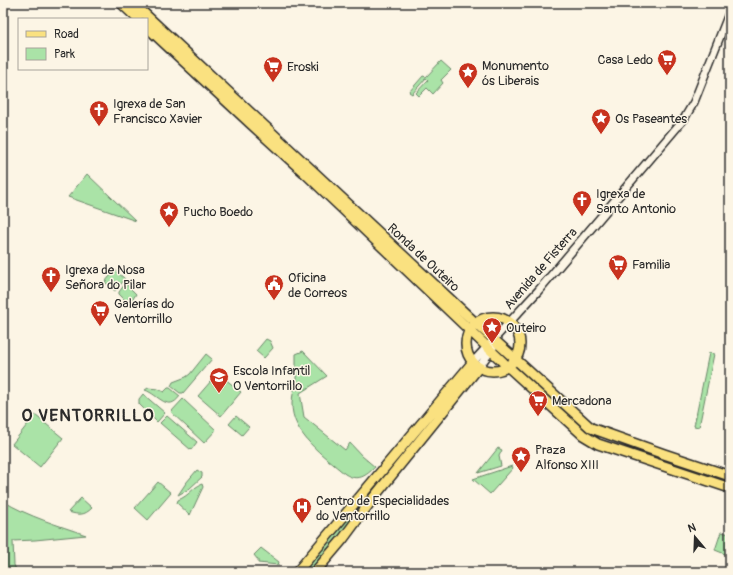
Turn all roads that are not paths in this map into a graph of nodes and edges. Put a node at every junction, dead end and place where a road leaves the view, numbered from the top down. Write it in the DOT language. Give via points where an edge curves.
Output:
graph roads {
  1 [pos="121,3"];
  2 [pos="133,3"];
  3 [pos="730,11"];
  4 [pos="137,18"];
  5 [pos="148,28"];
  6 [pos="321,183"];
  7 [pos="510,323"];
  8 [pos="473,327"];
  9 [pos="495,341"];
  10 [pos="489,348"];
  11 [pos="516,359"];
  12 [pos="476,364"];
  13 [pos="511,369"];
  14 [pos="469,380"];
  15 [pos="437,405"];
  16 [pos="415,447"];
  17 [pos="730,476"];
  18 [pos="730,488"];
  19 [pos="360,498"];
  20 [pos="357,520"];
  21 [pos="297,572"];
  22 [pos="315,572"];
  1 -- 4 [label="main road"];
  2 -- 6 [label="main road, Ronda de Outeiro"];
  3 -- 7 [label="street, Avenida de Fisterra" via="689,111"];
  5 -- 6 [label="main road, Ronda de Outeiro" via="250,123"];
  6 -- 8 [label="main road, Ronda de Outeiro"];
  7 -- 8 [label="main road, Avenida de Fisterra" via="492,317"];
  7 -- 9 [label="street, Avenida de Fisterra"];
  7 -- 11 [label="main road, Avenida de Fisterra" via="516,329 520,343 520,352"];
  8 -- 9 [label="main road, Ronda de Outeiro"];
  8 -- 10 [label="main road, Ronda de Outeiro"];
  8 -- 12 [label="main road" via="466,344 467,352"];
  9 -- 10 [label="street, Avenida de Fisterra"];
  9 -- 11 [label="main road, Ronda de Outeiro"];
  10 -- 12 [label="street, Avenida de Fisterra"];
  10 -- 13 [label="main road, Ronda de Outeiro"];
  11 -- 13 [label="main road"];
  11 -- 17 [label="main road, Ronda de Outeiro" via="591,428"];
  12 -- 13 [label="main road" via="484,370"];
  12 -- 14 [label="main road, Avenida de Fisterra"];
  12 -- 15 [label="main road, Avenida de Fisterra"];
  13 -- 14 [label="main road" via="480,375"];
  13 -- 18 [label="main road, Ronda de Outeiro" via="587,438 598,444"];
  14 -- 16 [label="main road, Avenida de Fisterra"];
  15 -- 16 [label="main road" via="415,440"];
  15 -- 19 [label="main road, Avenida de Fisterra"];
  16 -- 20 [label="main road, Avenida de Fisterra"];
  19 -- 20 [label="main road" via="362,506"];
  19 -- 21 [label="main road, Avenida de Fisterra"];
  20 -- 22 [label="main road, Avenida de Fisterra"];
}
